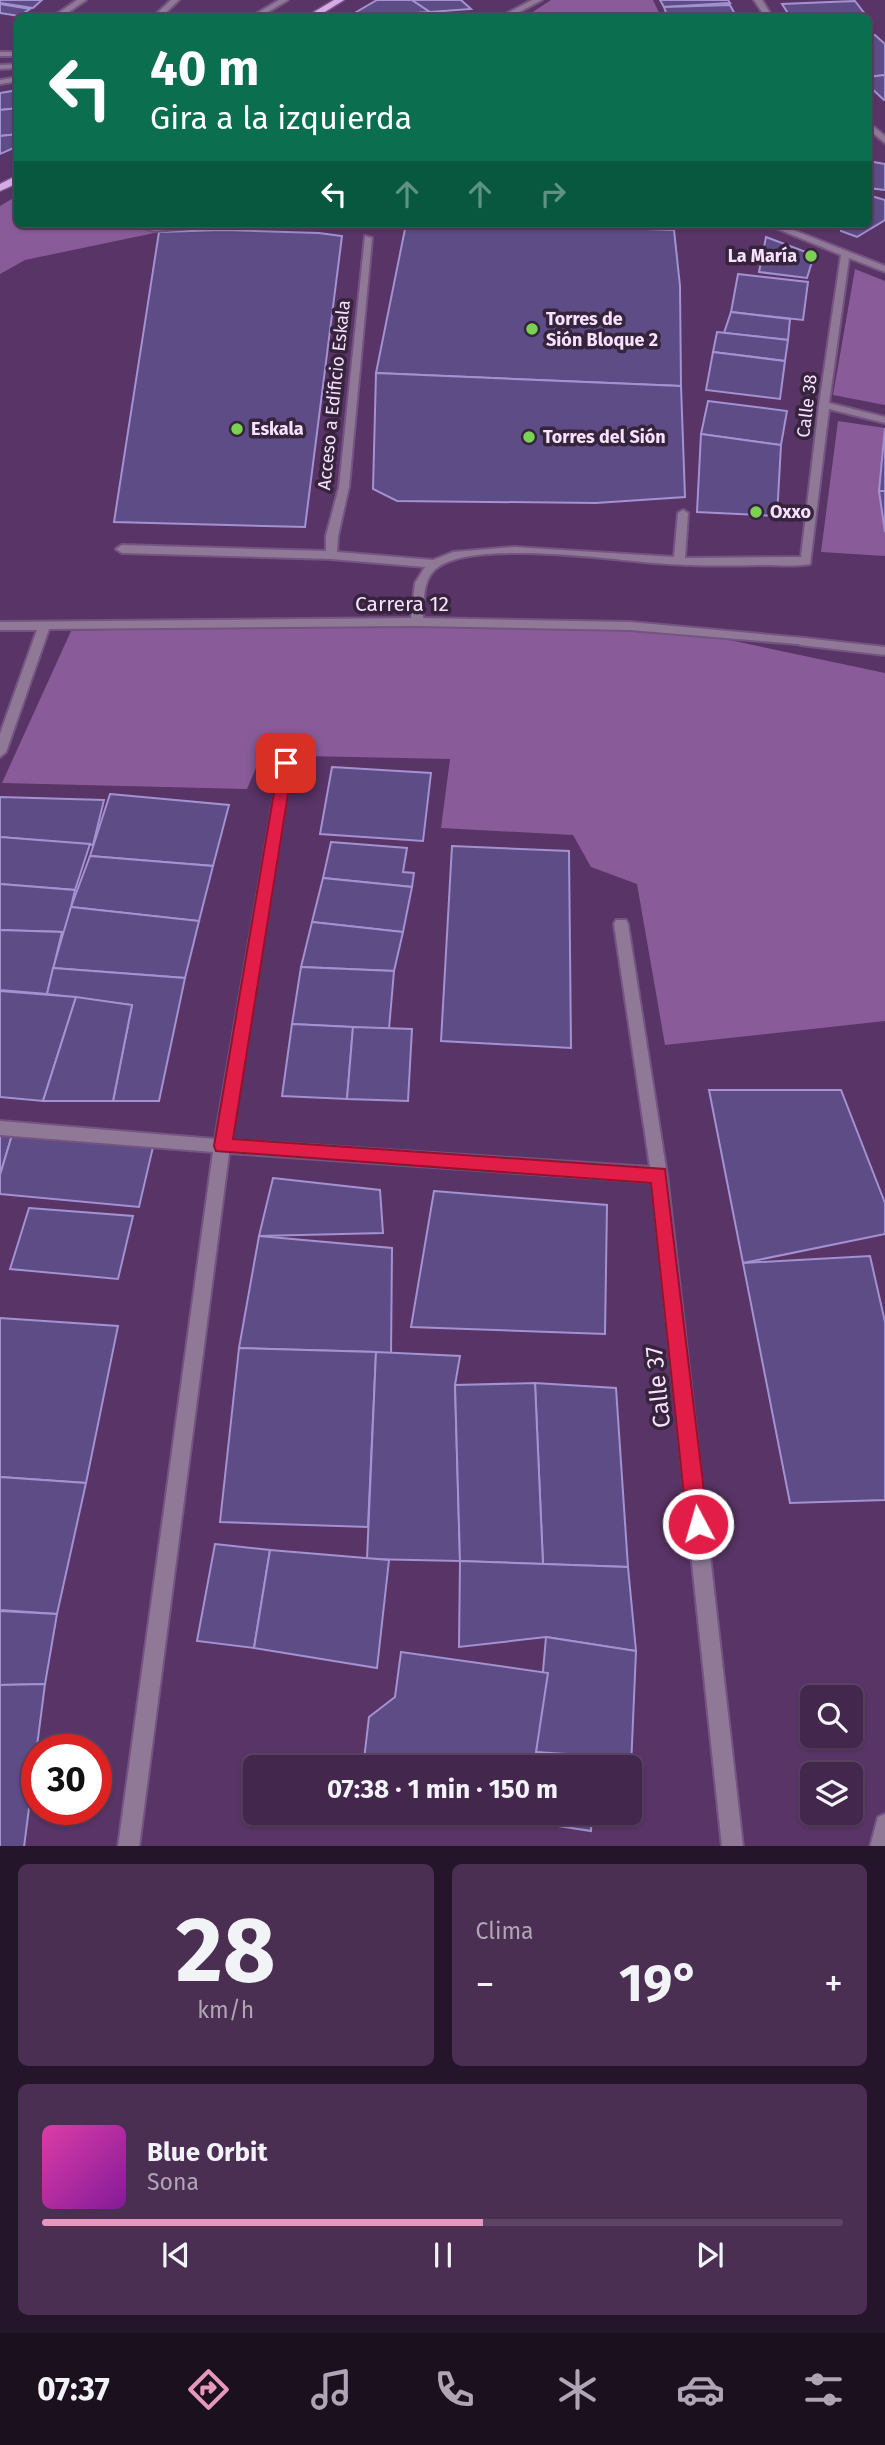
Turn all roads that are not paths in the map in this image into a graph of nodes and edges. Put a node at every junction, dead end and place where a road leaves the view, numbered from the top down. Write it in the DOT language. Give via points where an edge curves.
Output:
graph roads {
  1 [pos="82,0"];
  2 [pos="176,0"];
  3 [pos="284,0"];
  4 [pos="340,0"];
  5 [pos="538,0"];
  6 [pos="60,14"];
  7 [pos="160,14"];
  8 [pos="259,14"];
  9 [pos="315,14"];
  10 [pos="511,14"];
  11 [pos="872,128"];
  12 [pos="885,141"];
  13 [pos="780,228"];
  14 [pos="368,238"];
  15 [pos="845,255"];
  16 [pos="885,269"];
  17 [pos="824,405"];
  18 [pos="885,420"];
  19 [pos="683,513"];
  20 [pos="122,550"];
  21 [pos="331,555"];
  22 [pos="679,561"];
  23 [pos="435,564"];
  24 [pos="417,617"];
  25 [pos="0,626"];
  26 [pos="44,627"];
  27 [pos="885,651"];
  28 [pos="0,752"];
  29 [pos="286,763"];
  30 [pos="621,924"];
  31 [pos="0,1128"];
  32 [pos="222,1146"];
  33 [pos="659,1175"];
  34 [pos="885,1824"];
  35 [pos="128,1846"];
  36 [pos="733,1846"];
  37 [pos="880,1846"];
  1 -- 6 [label="street"];
  2 -- 7 [label="street"];
  3 -- 8 [label="street"];
  4 -- 9 [label="main road"];
  5 -- 10 [label="street"];
  11 -- 12 [label="street"];
  13 -- 15 [label="street"];
  14 -- 21 [label="street, Acceso a Edificio Eskala" via="344,487"];
  15 -- 16 [label="street"];
  15 -- 17 [label="street, Calle 38"];
  17 -- 18 [label="street"];
  17 -- 22 [label="street, Calle 38" via="806,561"];
  19 -- 22 [label="street"];
  20 -- 21 [label="street"];
  21 -- 23 [label="street"];
  22 -- 23 [label="street" via="502,550 459,553"];
  23 -- 24 [label="street" via="419,582"];
  24 -- 26 [label="street, Carrera 12"];
  24 -- 27 [label="street, Carrera 12" via="630,626"];
  25 -- 26 [label="street, Carrera 12"];
  26 -- 28 [label="street"];
  29 -- 32 [label="street"];
  30 -- 33 [label="street, Calle 37"];
  31 -- 32 [label="street"];
  32 -- 33 [label="street"];
  32 -- 35 [label="street"];
  33 -- 36 [label="street, Calle 37"];
  34 -- 37 [label="street"];
}
